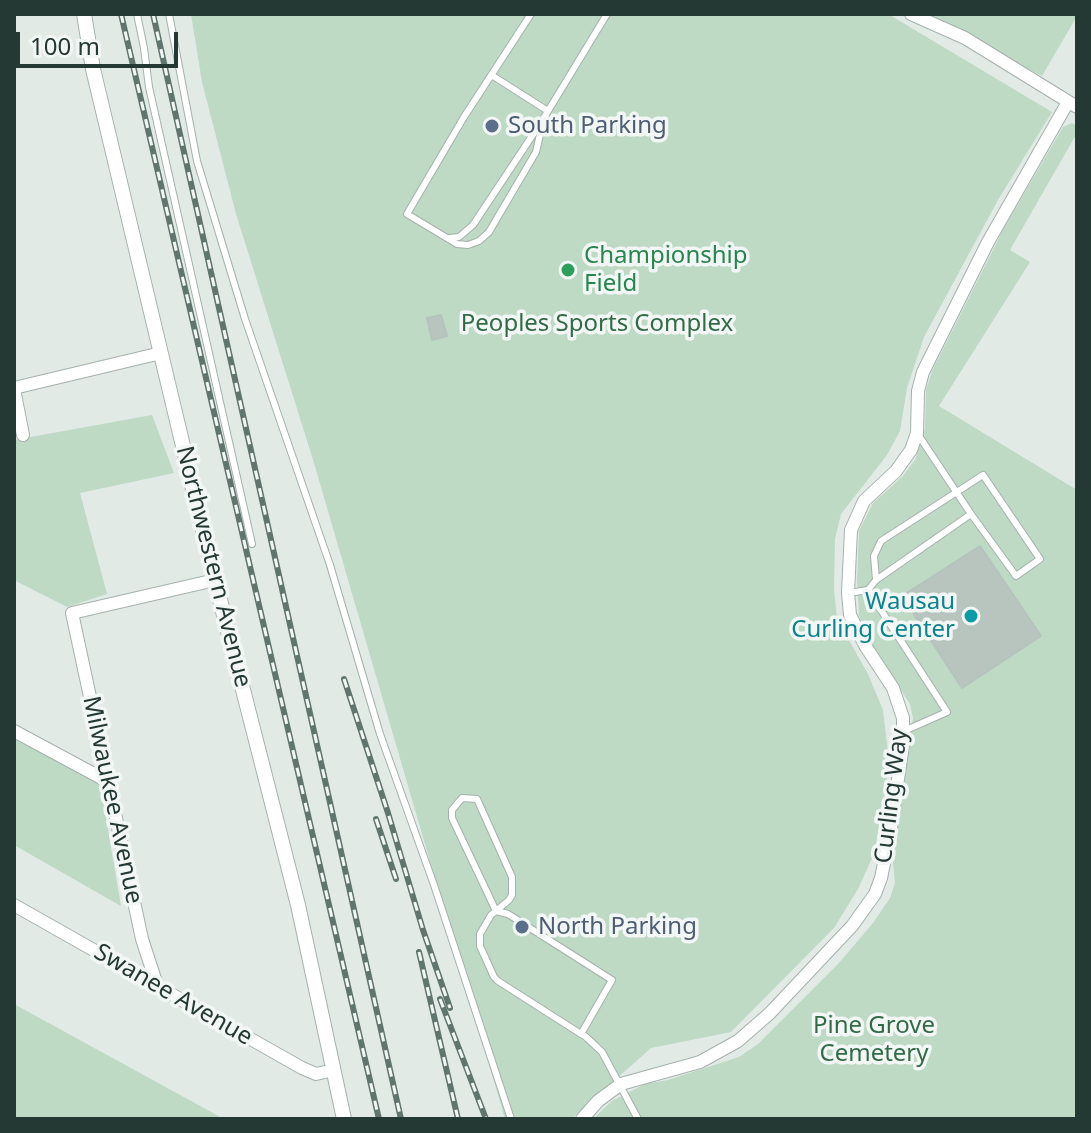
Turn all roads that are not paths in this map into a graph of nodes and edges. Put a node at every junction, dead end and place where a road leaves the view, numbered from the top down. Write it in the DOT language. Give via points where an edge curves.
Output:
graph roads {
  1 [pos="84,14"];
  2 [pos="137,14"];
  3 [pos="169,14"];
  4 [pos="531,14"];
  5 [pos="607,14"];
  6 [pos="911,14"];
  7 [pos="493,76"];
  8 [pos="1072,105"];
  9 [pos="546,114"];
  10 [pos="446,238"];
  11 [pos="161,353"];
  12 [pos="14,388"];
  13 [pos="917,433"];
  14 [pos="23,435"];
  15 [pos="956,493"];
  16 [pos="971,514"];
  17 [pos="252,544"];
  18 [pos="215,580"];
  19 [pos="876,580"];
  20 [pos="868,590"];
  21 [pos="848,593"];
  22 [pos="14,731"];
  23 [pos="903,731"];
  24 [pos="107,781"];
  25 [pos="14,905"];
  26 [pos="496,911"];
  27 [pos="157,985"];
  28 [pos="581,1034"];
  29 [pos="334,1070"];
  30 [pos="621,1084"];
  31 [pos="344,1119"];
  32 [pos="511,1119"];
  33 [pos="582,1119"];
  34 [pos="638,1119"];
  1 -- 11 [label="street, Northwestern Avenue"];
  2 -- 17 [label="lane"];
  3 -- 32 [label="lane" via="197,161 240,304"];
  4 -- 7 [label="lane"];
  5 -- 9 [label="lane"];
  6 -- 8 [label="street" via="965,38"];
  7 -- 9 [label="lane"];
  7 -- 10 [label="lane" via="407,214"];
  8 -- 13 [label="street, Curling Way" via="983,250 923,372"];
  9 -- 10 [label="lane" via="473,225 459,237"];
  9 -- 10 [label="lane" via="538,148 489,232 468,245"];
  11 -- 12 [label="street"];
  11 -- 18 [label="street, Northwestern Avenue"];
  12 -- 14 [label="street"];
  13 -- 15 [label="lane"];
  13 -- 21 [label="street, Curling Way" via="900,467 856,514"];
  15 -- 16 [label="lane"];
  15 -- 16 [label="lane" via="983,475 1040,559 1016,576"];
  15 -- 19 [label="lane" via="881,541 874,556"];
  16 -- 19 [label="lane"];
  18 -- 24 [label="street, Milwaukee Avenue" via="72,613"];
  18 -- 29 [label="street, Northwestern Avenue" via="291,875"];
  19 -- 20 [label="lane"];
  20 -- 21 [label="lane"];
  20 -- 23 [label="lane" via="947,712"];
  21 -- 23 [label="street, Curling Way" via="856,630 897,696"];
  22 -- 24 [label="street"];
  23 -- 30 [label="street, Curling Way" via="885,862 864,912 738,1041 690,1066"];
  24 -- 27 [label="street, Milwaukee Avenue"];
  25 -- 27 [label="street, Swanee Avenue"];
  26 -- 26 [label="lane" via="512,895 512,877 477,799 462,798 452,818"];
  26 -- 28 [label="lane" via="480,934 494,977"];
  26 -- 28 [label="lane" via="612,980"];
  27 -- 29 [label="street, Swanee Avenue" via="302,1068 316,1074"];
  28 -- 30 [label="lane" via="602,1052"];
  29 -- 31 [label="street, Northwestern Avenue"];
  30 -- 33 [label="street, Curling Way"];
  30 -- 34 [label="lane"];
}
